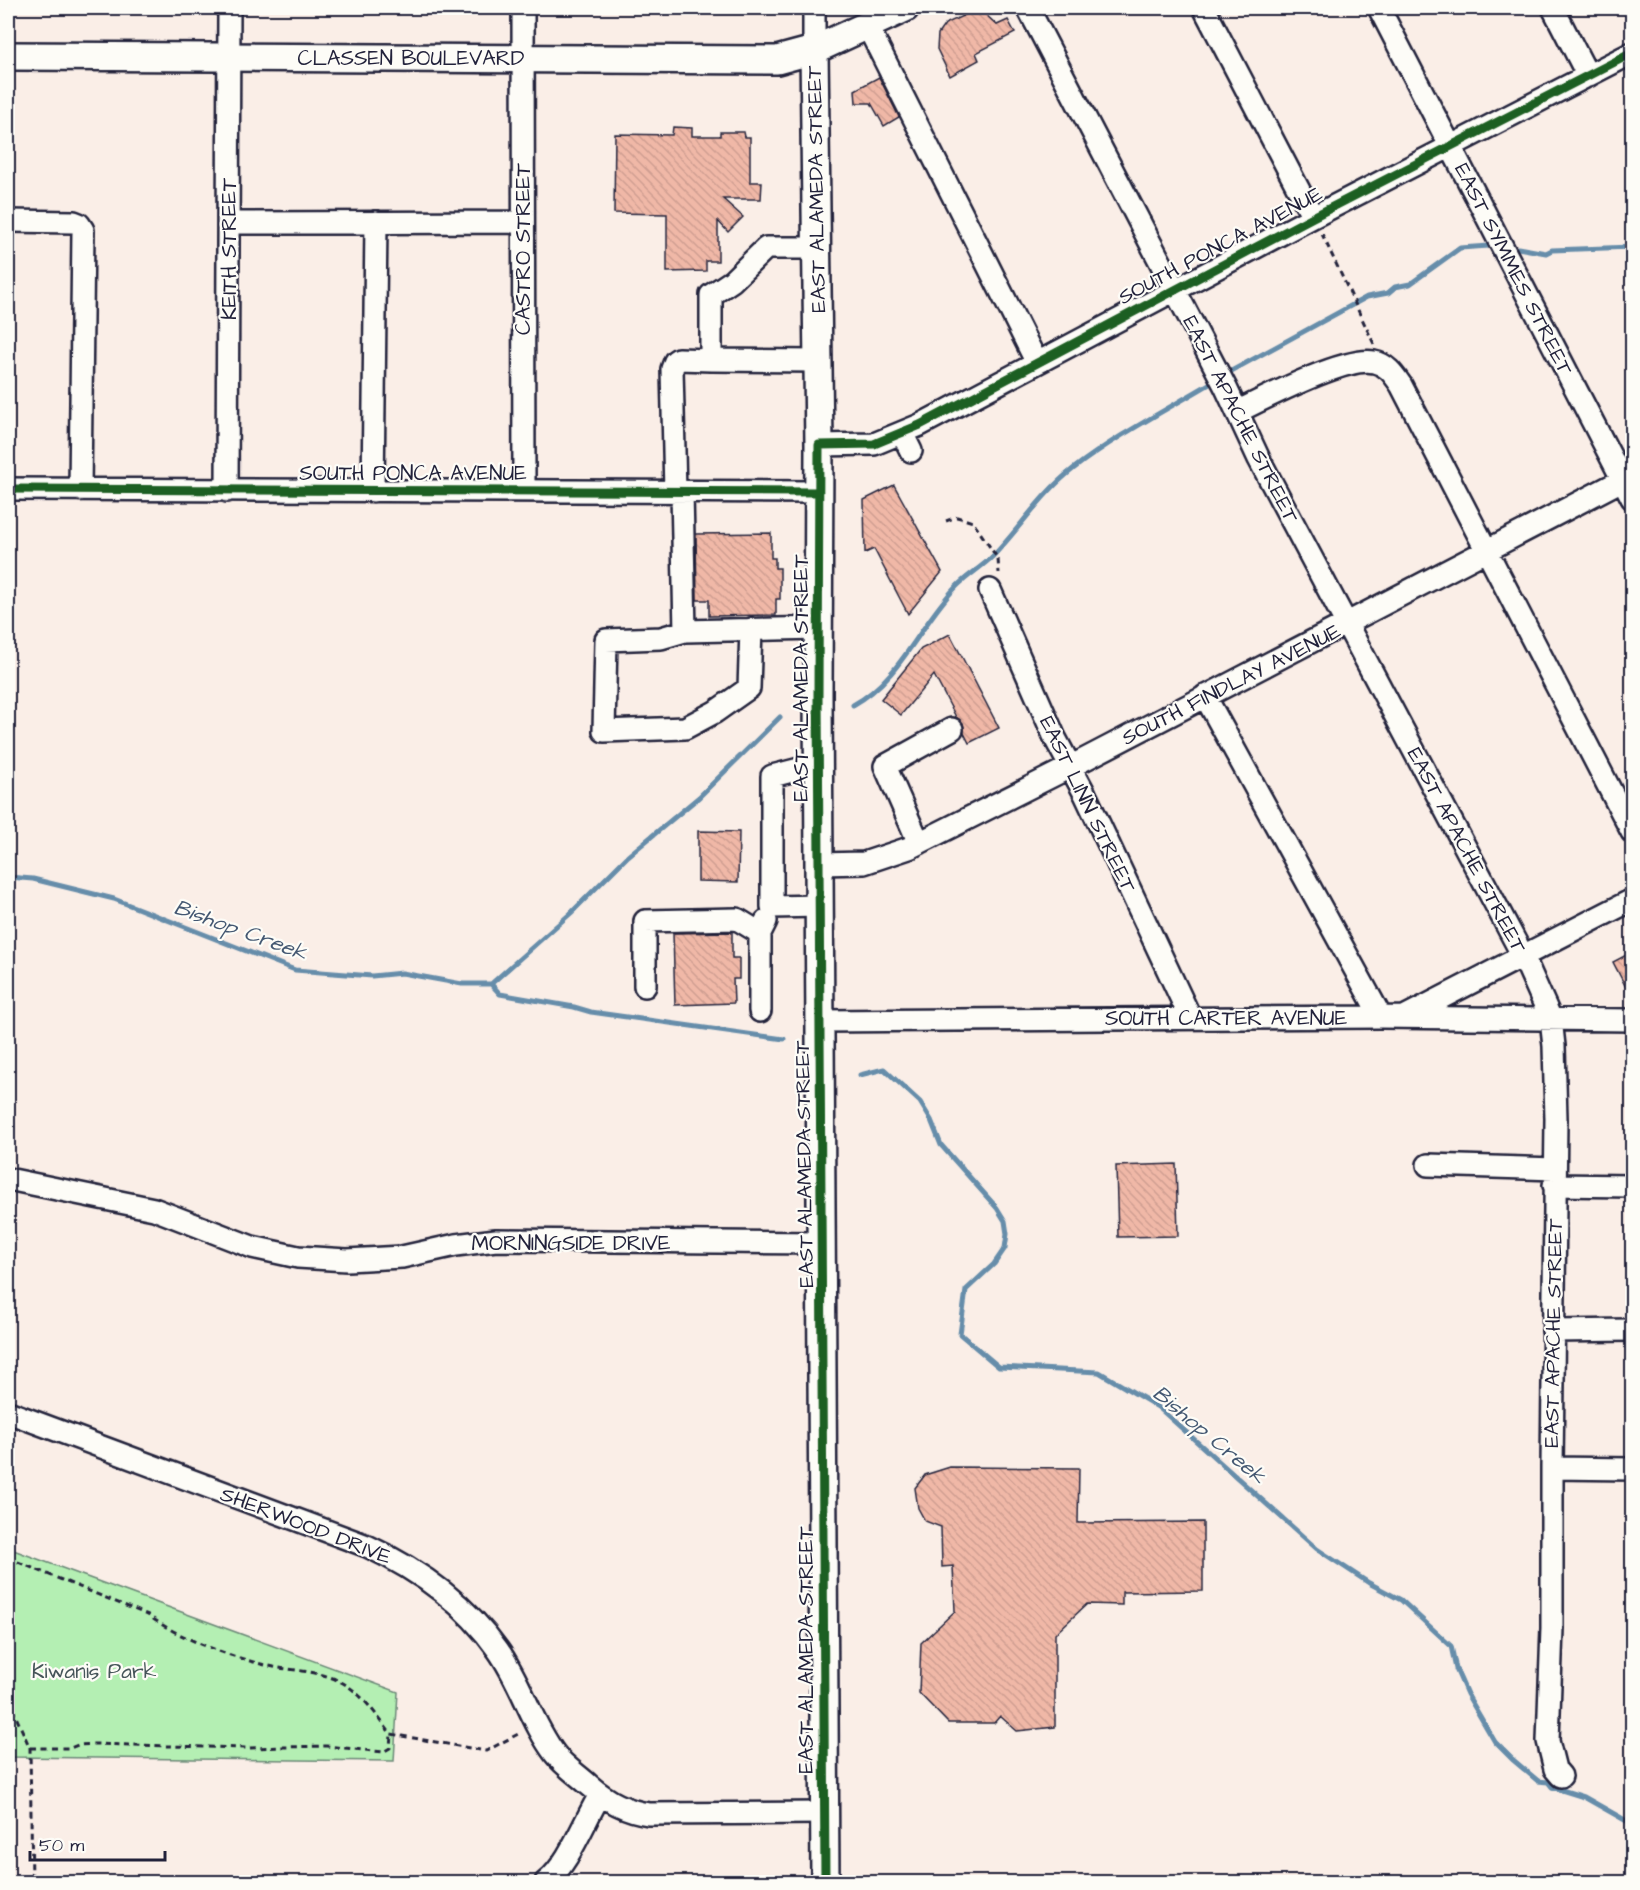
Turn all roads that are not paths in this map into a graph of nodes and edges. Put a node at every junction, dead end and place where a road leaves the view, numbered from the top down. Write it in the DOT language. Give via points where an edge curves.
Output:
graph roads {
  1 [pos="229,8"];
  2 [pos="523,8"];
  3 [pos="814,8"];
  4 [pos="904,8"];
  5 [pos="1028,8"];
  6 [pos="1204,8"];
  7 [pos="1379,8"];
  8 [pos="1553,8"];
  9 [pos="867,25"];
  10 [pos="814,50"];
  11 [pos="1632,53"];
  12 [pos="8,56"];
  13 [pos="229,56"];
  14 [pos="523,59"];
  15 [pos="1588,76"];
  16 [pos="1450,146"];
  17 [pos="8,221"];
  18 [pos="376,222"];
  19 [pos="522,222"];
  20 [pos="229,223"];
  21 [pos="1317,226"];
  22 [pos="817,248"];
  23 [pos="1174,289"];
  24 [pos="711,360"];
  25 [pos="818,361"];
  26 [pos="1037,363"];
  27 [pos="1237,412"];
  28 [pos="819,445"];
  29 [pos="1629,485"];
  30 [pos="8,489"];
  31 [pos="80,489"];
  32 [pos="227,491"];
  33 [pos="373,491"];
  34 [pos="524,491"];
  35 [pos="678,492"];
  36 [pos="819,492"];
  37 [pos="1486,552"];
  38 [pos="990,590"];
  39 [pos="1348,624"];
  40 [pos="819,628"];
  41 [pos="751,629"];
  42 [pos="685,630"];
  43 [pos="1206,696"];
  44 [pos="952,729"];
  45 [pos="819,764"];
  46 [pos="1070,767"];
  47 [pos="1632,832"];
  48 [pos="919,843"];
  49 [pos="820,864"];
  50 [pos="1632,900"];
  51 [pos="820,906"];
  52 [pos="772,907"];
  53 [pos="760,933"];
  54 [pos="1523,956"];
  55 [pos="645,986"];
  56 [pos="760,1011"];
  57 [pos="1190,1017"];
  58 [pos="1381,1017"];
  59 [pos="1404,1017"];
  60 [pos="1551,1019"];
  61 [pos="1632,1020"];
  62 [pos="820,1021"];
  63 [pos="1428,1165"];
  64 [pos="1555,1177"];
  65 [pos="8,1179"];
  66 [pos="1632,1186"];
  67 [pos="823,1243"];
  68 [pos="1553,1330"];
  69 [pos="1632,1330"];
  70 [pos="8,1412"];
  71 [pos="1552,1468"];
  72 [pos="1632,1469"];
  73 [pos="1561,1776"];
  74 [pos="600,1795"];
  75 [pos="825,1813"];
  76 [pos="546,1882"];
  77 [pos="825,1882"];
  1 -- 13 [label="street, KEITH STREET"];
  2 -- 14 [label="street, CASTRO STREET"];
  3 -- 10 [label="street, EAST ALAMEDA STREET"];
  4 -- 9 [label="main road, CLASSEN BOULEVARD"];
  5 -- 23 [label="street, EAST APACHE STREET"];
  6 -- 21 [label="street"];
  7 -- 16 [label="street, EAST SYMMES STREET"];
  8 -- 15 [label="street"];
  9 -- 10 [label="main road, CLASSEN BOULEVARD"];
  9 -- 26 [label="street"];
  10 -- 14 [label="main road, CLASSEN BOULEVARD" via="777,60"];
  10 -- 22 [label="main road, EAST ALAMEDA STREET"];
  11 -- 15 [label="street, SOUTH PONCA AVENUE"];
  12 -- 13 [label="main road, CLASSEN BOULEVARD"];
  13 -- 14 [label="main road, CLASSEN BOULEVARD"];
  13 -- 20 [label="street, KEITH STREET"];
  14 -- 19 [label="street, CASTRO STREET"];
  15 -- 16 [label="street, SOUTH PONCA AVENUE"];
  16 -- 21 [label="street, SOUTH PONCA AVENUE"];
  16 -- 29 [label="street, EAST SYMMES STREET"];
  17 -- 31 [label="street" via="74,222 83,230"];
  18 -- 19 [label="street"];
  18 -- 20 [label="street"];
  18 -- 33 [label="street"];
  19 -- 34 [label="street, CASTRO STREET"];
  20 -- 32 [label="street, KEITH STREET"];
  21 -- 23 [label="street, SOUTH PONCA AVENUE"];
  22 -- 24 [label="street" via="766,248 711,295"];
  22 -- 25 [label="main road, EAST ALAMEDA STREET"];
  23 -- 26 [label="street, SOUTH PONCA AVENUE"];
  23 -- 27 [label="street, EAST APACHE STREET"];
  24 -- 25 [label="street"];
  24 -- 35 [label="street" via="678,359 672,369"];
  25 -- 28 [label="main road, EAST ALAMEDA STREET"];
  26 -- 28 [label="street, SOUTH PONCA AVENUE" via="906,442"];
  27 -- 37 [label="street" via="1350,362 1384,365 1401,386"];
  27 -- 39 [label="street, EAST APACHE STREET"];
  28 -- 36 [label="main road, EAST ALAMEDA STREET"];
  29 -- 37 [label="street, SOUTH FINDLAY AVENUE"];
  30 -- 31 [label="street, SOUTH PONCA AVENUE"];
  31 -- 32 [label="street, SOUTH PONCA AVENUE"];
  32 -- 33 [label="street, SOUTH PONCA AVENUE"];
  33 -- 34 [label="street, SOUTH PONCA AVENUE"];
  34 -- 35 [label="street, SOUTH PONCA AVENUE"];
  35 -- 36 [label="street, SOUTH PONCA AVENUE"];
  35 -- 42 [label="street"];
  36 -- 40 [label="main road, EAST ALAMEDA STREET"];
  37 -- 39 [label="street, SOUTH FINDLAY AVENUE"];
  37 -- 47 [label="street"];
  38 -- 46 [label="street, EAST LINN STREET"];
  39 -- 43 [label="street, SOUTH FINDLAY AVENUE"];
  39 -- 54 [label="street, EAST APACHE STREET"];
  40 -- 41 [label="street"];
  40 -- 45 [label="main road, EAST ALAMEDA STREET"];
  41 -- 42 [label="street"];
  41 -- 42 [label="street" via="749,688 724,706 685,728 604,731 606,640 662,638"];
  43 -- 46 [label="street, SOUTH FINDLAY AVENUE"];
  43 -- 58 [label="street"];
  44 -- 48 [label="street" via="885,766"];
  45 -- 49 [label="main road, EAST ALAMEDA STREET"];
  45 -- 52 [label="street" via="772,776"];
  46 -- 48 [label="street, SOUTH FINDLAY AVENUE"];
  46 -- 57 [label="street, EAST LINN STREET"];
  48 -- 49 [label="street, SOUTH FINDLAY AVENUE" via="864,863"];
  49 -- 51 [label="main road, EAST ALAMEDA STREET"];
  50 -- 54 [label="street"];
  51 -- 52 [label="street"];
  51 -- 62 [label="main road, EAST ALAMEDA STREET"];
  52 -- 53 [label="street"];
  53 -- 55 [label="street" via="737,919 645,921"];
  53 -- 56 [label="street"];
  54 -- 59 [label="street"];
  54 -- 60 [label="street, EAST APACHE STREET"];
  57 -- 58 [label="street, SOUTH CARTER AVENUE"];
  57 -- 62 [label="street, SOUTH CARTER AVENUE"];
  58 -- 59 [label="street, SOUTH CARTER AVENUE"];
  59 -- 60 [label="street, SOUTH CARTER AVENUE"];
  60 -- 61 [label="street, SOUTH CARTER AVENUE"];
  60 -- 64 [label="street, EAST APACHE STREET" via="1555,1056"];
  62 -- 67 [label="main road, EAST ALAMEDA STREET"];
  63 -- 64 [label="street"];
  64 -- 66 [label="street"];
  64 -- 68 [label="street, EAST APACHE STREET"];
  65 -- 67 [label="street, MORNINGSIDE DRIVE" via="154,1209 252,1247 319,1259 402,1257 496,1240"];
  67 -- 75 [label="main road, EAST ALAMEDA STREET"];
  68 -- 69 [label="street"];
  68 -- 71 [label="street, EAST APACHE STREET"];
  70 -- 74 [label="street, SHERWOOD DRIVE" via="367,1546 400,1562 438,1587 471,1616 499,1650 558,1758"];
  71 -- 72 [label="street"];
  71 -- 73 [label="street, EAST APACHE STREET" via="1548,1741 1555,1769"];
  74 -- 75 [label="street, SHERWOOD DRIVE" via="623,1808 649,1814"];
  74 -- 76 [label="street" via="568,1856"];
  75 -- 77 [label="main road, EAST ALAMEDA STREET"];
}
